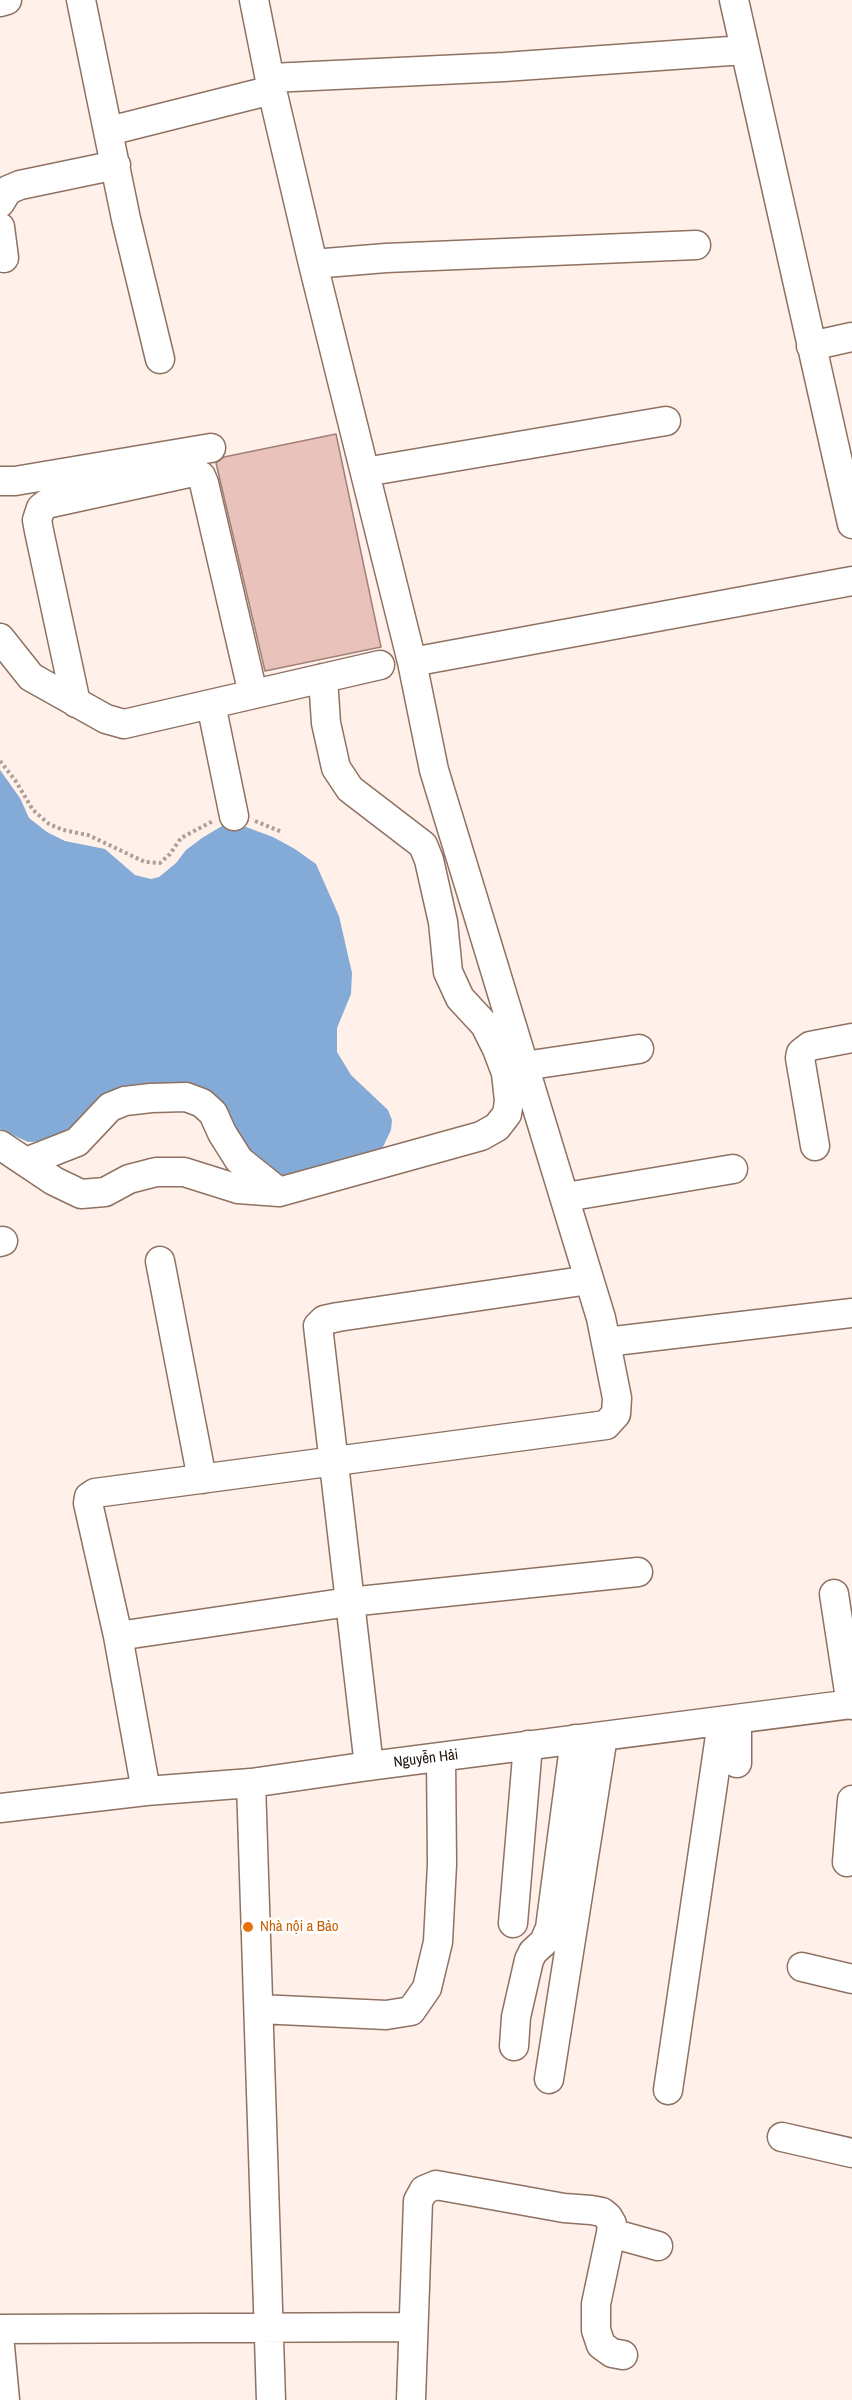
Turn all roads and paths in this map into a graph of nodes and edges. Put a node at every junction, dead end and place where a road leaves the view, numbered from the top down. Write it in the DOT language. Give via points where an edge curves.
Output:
graph roads {
  1 [pos="7,0"];
  2 [pos="81,0"];
  3 [pos="254,0"];
  4 [pos="734,0"];
  5 [pos="0,2"];
  6 [pos="744,50"];
  7 [pos="272,84"];
  8 [pos="109,131"];
  9 [pos="116,165"];
  10 [pos="0,203"];
  11 [pos="0,227"];
  12 [pos="696,245"];
  13 [pos="4,258"];
  14 [pos="313,264"];
  15 [pos="852,337"];
  16 [pos="812,346"];
  17 [pos="160,359"];
  18 [pos="666,422"];
  19 [pos="212,448"];
  20 [pos="365,472"];
  21 [pos="0,481"];
  22 [pos="850,509"];
  23 [pos="852,582"];
  24 [pos="0,638"];
  25 [pos="412,662"];
  26 [pos="380,665"];
  27 [pos="323,678"];
  28 [pos="254,694"];
  29 [pos="76,703"];
  30 [pos="211,704"];
  31 [pos="0,761"];
  32 [pos="234,816"];
  33 [pos="282,832"];
  34 [pos="852,1038"];
  35 [pos="639,1049"];
  36 [pos="524,1066"];
  37 [pos="0,1145"];
  38 [pos="815,1146"];
  39 [pos="26,1162"];
  40 [pos="733,1169"];
  41 [pos="279,1192"];
  42 [pos="566,1197"];
  43 [pos="160,1261"];
  44 [pos="590,1281"];
  45 [pos="852,1313"];
  46 [pos="606,1342"];
  47 [pos="333,1461"];
  48 [pos="202,1479"];
  49 [pos="638,1572"];
  50 [pos="834,1594"];
  51 [pos="349,1602"];
  52 [pos="118,1636"];
  53 [pos="851,1705"];
  54 [pos="730,1721"];
  55 [pos="603,1736"];
  56 [pos="575,1739"];
  57 [pos="528,1745"];
  58 [pos="441,1757"];
  59 [pos="737,1763"];
  60 [pos="369,1766"];
  61 [pos="251,1783"];
  62 [pos="146,1791"];
  63 [pos="852,1800"];
  64 [pos="0,1808"];
  65 [pos="847,1862"];
  66 [pos="513,1923"];
  67 [pos="802,1967"];
  68 [pos="852,1978"];
  69 [pos="259,2009"];
  70 [pos="514,2046"];
  71 [pos="549,2079"];
  72 [pos="668,2090"];
  73 [pos="782,2137"];
  74 [pos="852,2152"];
  75 [pos="611,2233"];
  76 [pos="658,2246"];
  77 [pos="270,2326"];
  78 [pos="412,2327"];
  79 [pos="0,2329"];
  80 [pos="0,2346"];
  81 [pos="623,2355"];
  82 [pos="5,2400"];
  83 [pos="272,2400"];
  84 [pos="411,2400"];
  1 -- 5 [label="street"];
  2 -- 8 [label="street"];
  3 -- 7 [label="street"];
  4 -- 6 [label="street"];
  6 -- 7 [label="street"];
  6 -- 16 [label="street"];
  7 -- 8 [label="street"];
  7 -- 14 [label="street"];
  8 -- 9 [label="street"];
  9 -- 10 [label="street" via="20,185 8,190"];
  9 -- 17 [label="street"];
  11 -- 13 [label="street"];
  12 -- 14 [label="street"];
  14 -- 20 [label="street"];
  15 -- 16 [label="street"];
  16 -- 22 [label="street"];
  18 -- 20 [label="street"];
  19 -- 21 [label="street"];
  20 -- 25 [label="street"];
  23 -- 25 [label="street"];
  24 -- 29 [label="street" via="31,677"];
  25 -- 36 [label="street" via="434,770"];
  26 -- 27 [label="street"];
  27 -- 28 [label="street"];
  27 -- 41 [label="street" via="326,723 336,768 350,789 423,845 443,922 448,972 460,998 484,1025 497,1049 506,1073 509,1101 507,1114 497,1127 481,1136"];
  28 -- 29 [label="street" via="204,483 193,472 40,508 39,531"];
  28 -- 30 [label="street"];
  29 -- 30 [label="street" via="105,719 124,724"];
  30 -- 32 [label="street"];
  31 -- 32 [label="path" via="33,810 49,825 88,835 146,862 160,863 181,838 206,823"];
  32 -- 33 [label="path"];
  34 -- 38 [label="street" via="810,1046 801,1053"];
  35 -- 36 [label="street"];
  36 -- 42 [label="street"];
  37 -- 39 [label="street"];
  39 -- 41 [label="street" via="81,1194 105,1192 129,1179 156,1172 184,1172 238,1189"];
  39 -- 41 [label="street" via="77,1142 110,1107 125,1101 186,1097 213,1113 239,1160"];
  40 -- 42 [label="street"];
  42 -- 44 [label="street"];
  43 -- 48 [label="street"];
  44 -- 46 [label="street"];
  44 -- 47 [label="street" via="321,1322 318,1335"];
  45 -- 46 [label="street"];
  46 -- 47 [label="street" via="617,1398 616,1414 606,1425"];
  47 -- 48 [label="street"];
  47 -- 51 [label="street"];
  48 -- 52 [label="street" via="95,1493 89,1497"];
  49 -- 51 [label="street"];
  50 -- 53 [label="street"];
  51 -- 52 [label="street"];
  51 -- 60 [label="street"];
  52 -- 62 [label="street"];
  53 -- 54 [label="street, Nguyễn Hải"];
  54 -- 55 [label="street, Nguyễn Hải"];
  54 -- 59 [label="street"];
  54 -- 72 [label="street"];
  55 -- 56 [label="street, Nguyễn Hải"];
  55 -- 71 [label="street"];
  56 -- 57 [label="street, Nguyễn Hải"];
  56 -- 70 [label="street" via="550,1928 529,1960 516,2017"];
  57 -- 58 [label="street, Nguyễn Hải"];
  57 -- 66 [label="street"];
  58 -- 60 [label="street, Nguyễn Hải"];
  58 -- 69 [label="street" via="438,1942 427,1988 411,2011 386,2015"];
  60 -- 61 [label="street, Nguyễn Hải"];
  61 -- 62 [label="street, Nguyễn Hải"];
  61 -- 69 [label="street"];
  62 -- 64 [label="street, Nguyễn Hải"];
  63 -- 65 [label="street"];
  67 -- 68 [label="street"];
  69 -- 77 [label="street"];
  73 -- 74 [label="street"];
  75 -- 76 [label="street"];
  75 -- 78 [label="street" via="612,2224 602,2212 436,2185 424,2190 418,2201"];
  75 -- 81 [label="street" via="596,2304 596,2330 601,2344 612,2353"];
  77 -- 78 [label="street"];
  77 -- 79 [label="street"];
  77 -- 83 [label="street"];
  78 -- 84 [label="street"];
  80 -- 82 [label="street"];
}
